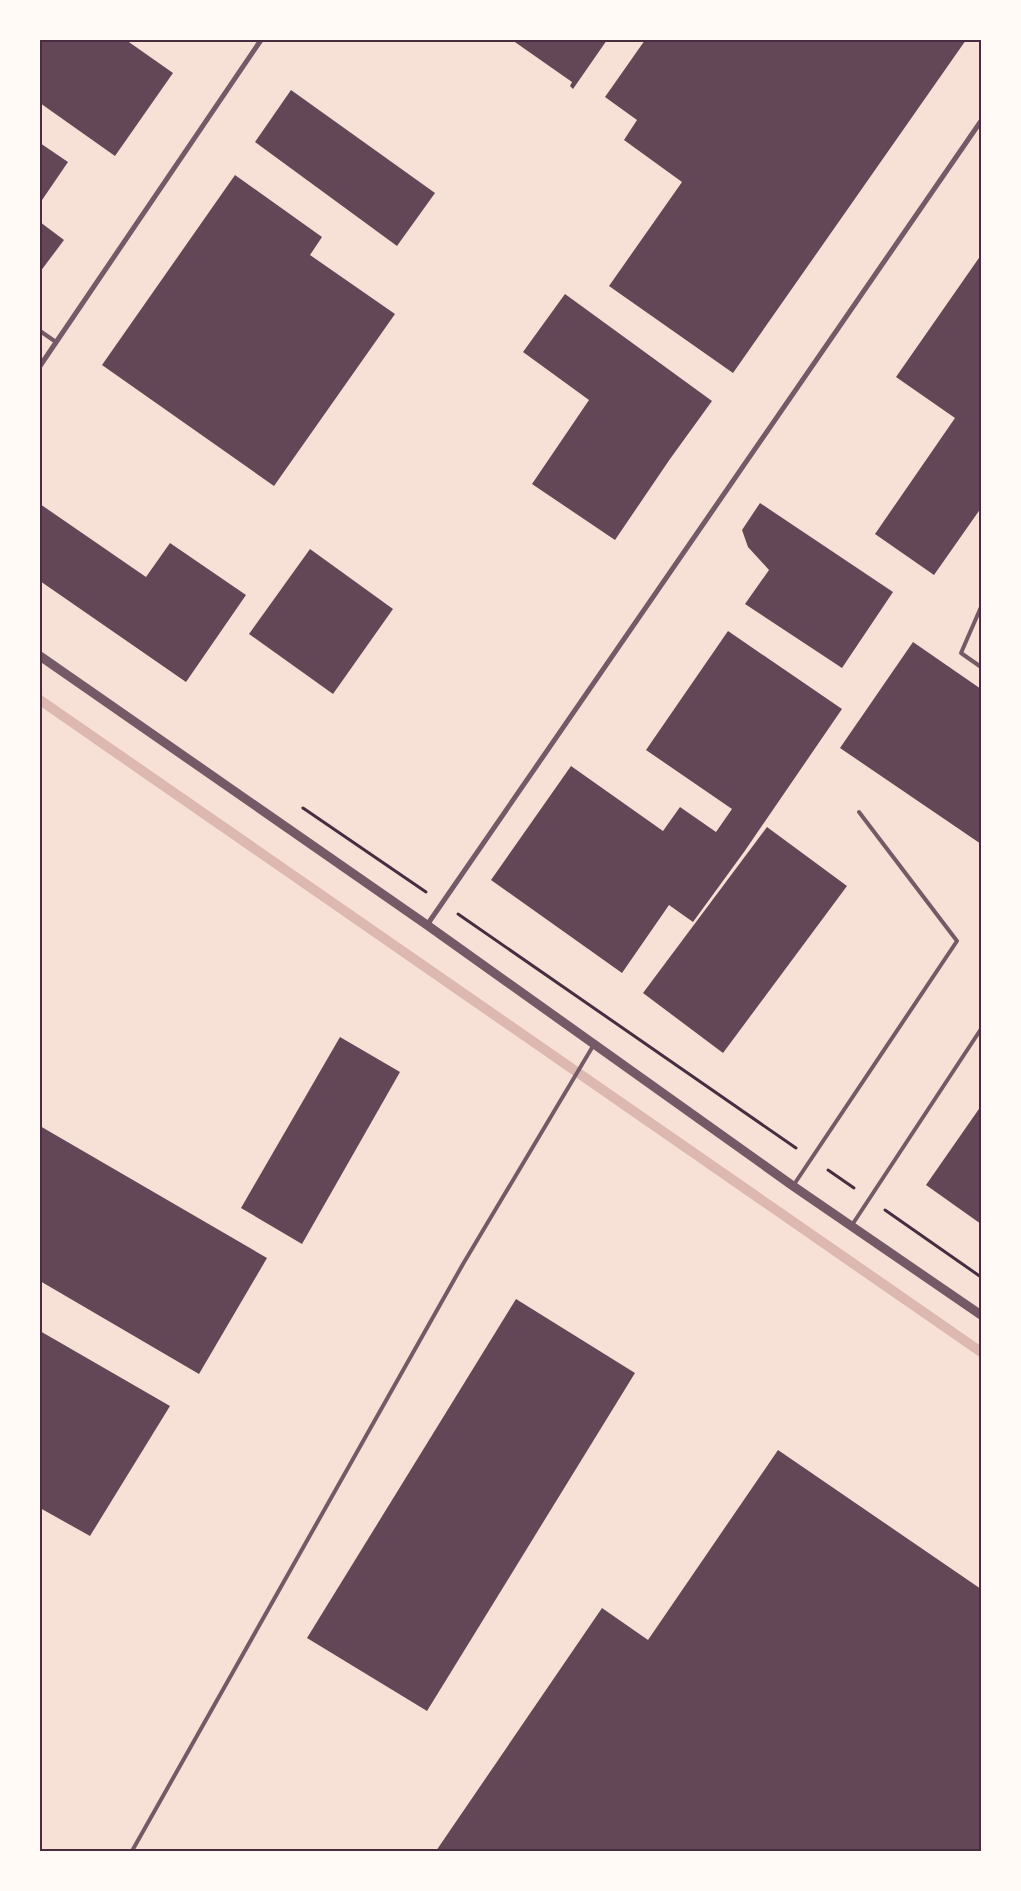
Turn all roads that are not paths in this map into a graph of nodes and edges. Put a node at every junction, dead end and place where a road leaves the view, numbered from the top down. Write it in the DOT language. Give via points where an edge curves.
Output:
graph roads {
  1 [pos="260,40"];
  2 [pos="981,122"];
  3 [pos="40,331"];
  4 [pos="56,342"];
  5 [pos="40,366"];
  6 [pos="981,607"];
  7 [pos="41,659"];
  8 [pos="981,667"];
  9 [pos="859,812"];
  10 [pos="427,925"];
  11 [pos="981,1029"];
  12 [pos="594,1044"];
  13 [pos="794,1186"];
  14 [pos="852,1226"];
  15 [pos="981,1314"];
  16 [pos="132,1851"];
  1 -- 4 [label="street"];
  2 -- 10 [label="street"];
  3 -- 4 [label="lane"];
  4 -- 5 [label="street"];
  6 -- 8 [label="lane" via="961,653"];
  7 -- 10 [label="street"];
  9 -- 13 [label="lane" via="957,941"];
  10 -- 12 [label="street"];
  11 -- 14 [label="lane"];
  12 -- 13 [label="street"];
  12 -- 16 [label="lane" via="463,1264"];
  13 -- 14 [label="street"];
  14 -- 15 [label="street"];
}
